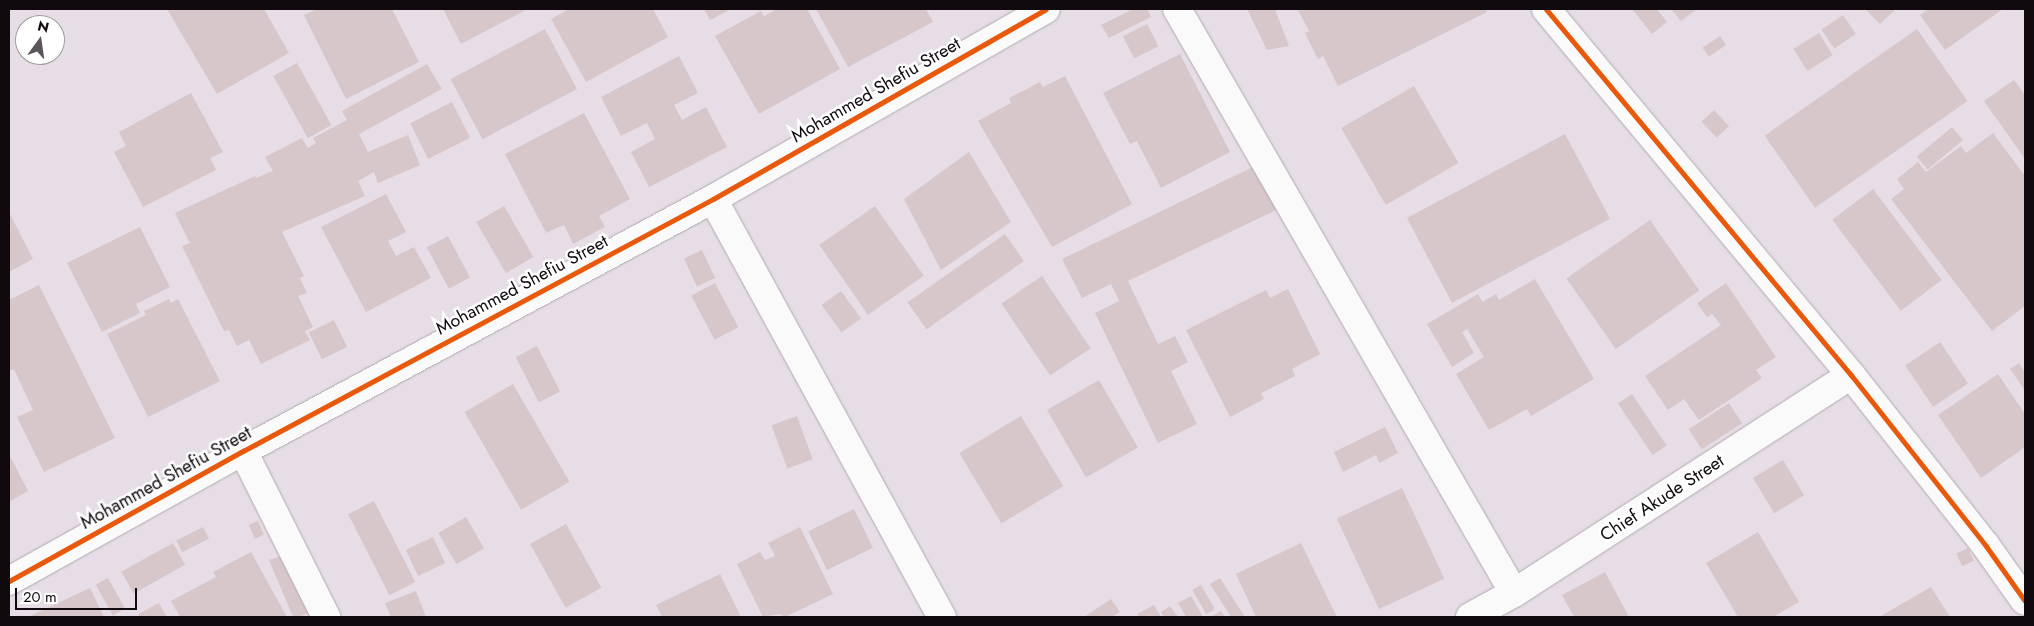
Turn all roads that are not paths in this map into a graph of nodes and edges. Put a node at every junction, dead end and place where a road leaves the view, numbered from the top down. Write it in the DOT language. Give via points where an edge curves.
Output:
graph roads {
  1 [pos="1046,9"];
  2 [pos="1178,9"];
  3 [pos="1546,9"];
  4 [pos="713,199"];
  5 [pos="1851,376"];
  6 [pos="242,450"];
  7 [pos="9,581"];
  8 [pos="1514,593"];
  9 [pos="2025,601"];
  10 [pos="326,617"];
  11 [pos="942,617"];
  12 [pos="1470,617"];
  1 -- 4 [label="street, Mohammed Shefiu Street"];
  2 -- 8 [label="street"];
  3 -- 5 [label="street"];
  4 -- 6 [label="street, Mohammed Shefiu Street"];
  4 -- 11 [label="street"];
  5 -- 8 [label="street, Chief Akude Street"];
  5 -- 9 [label="street" via="1986,546"];
  6 -- 7 [label="street, Mohammed Shefiu Street"];
  6 -- 10 [label="street"];
  8 -- 12 [label="street, Chief Akude Street"];
}
